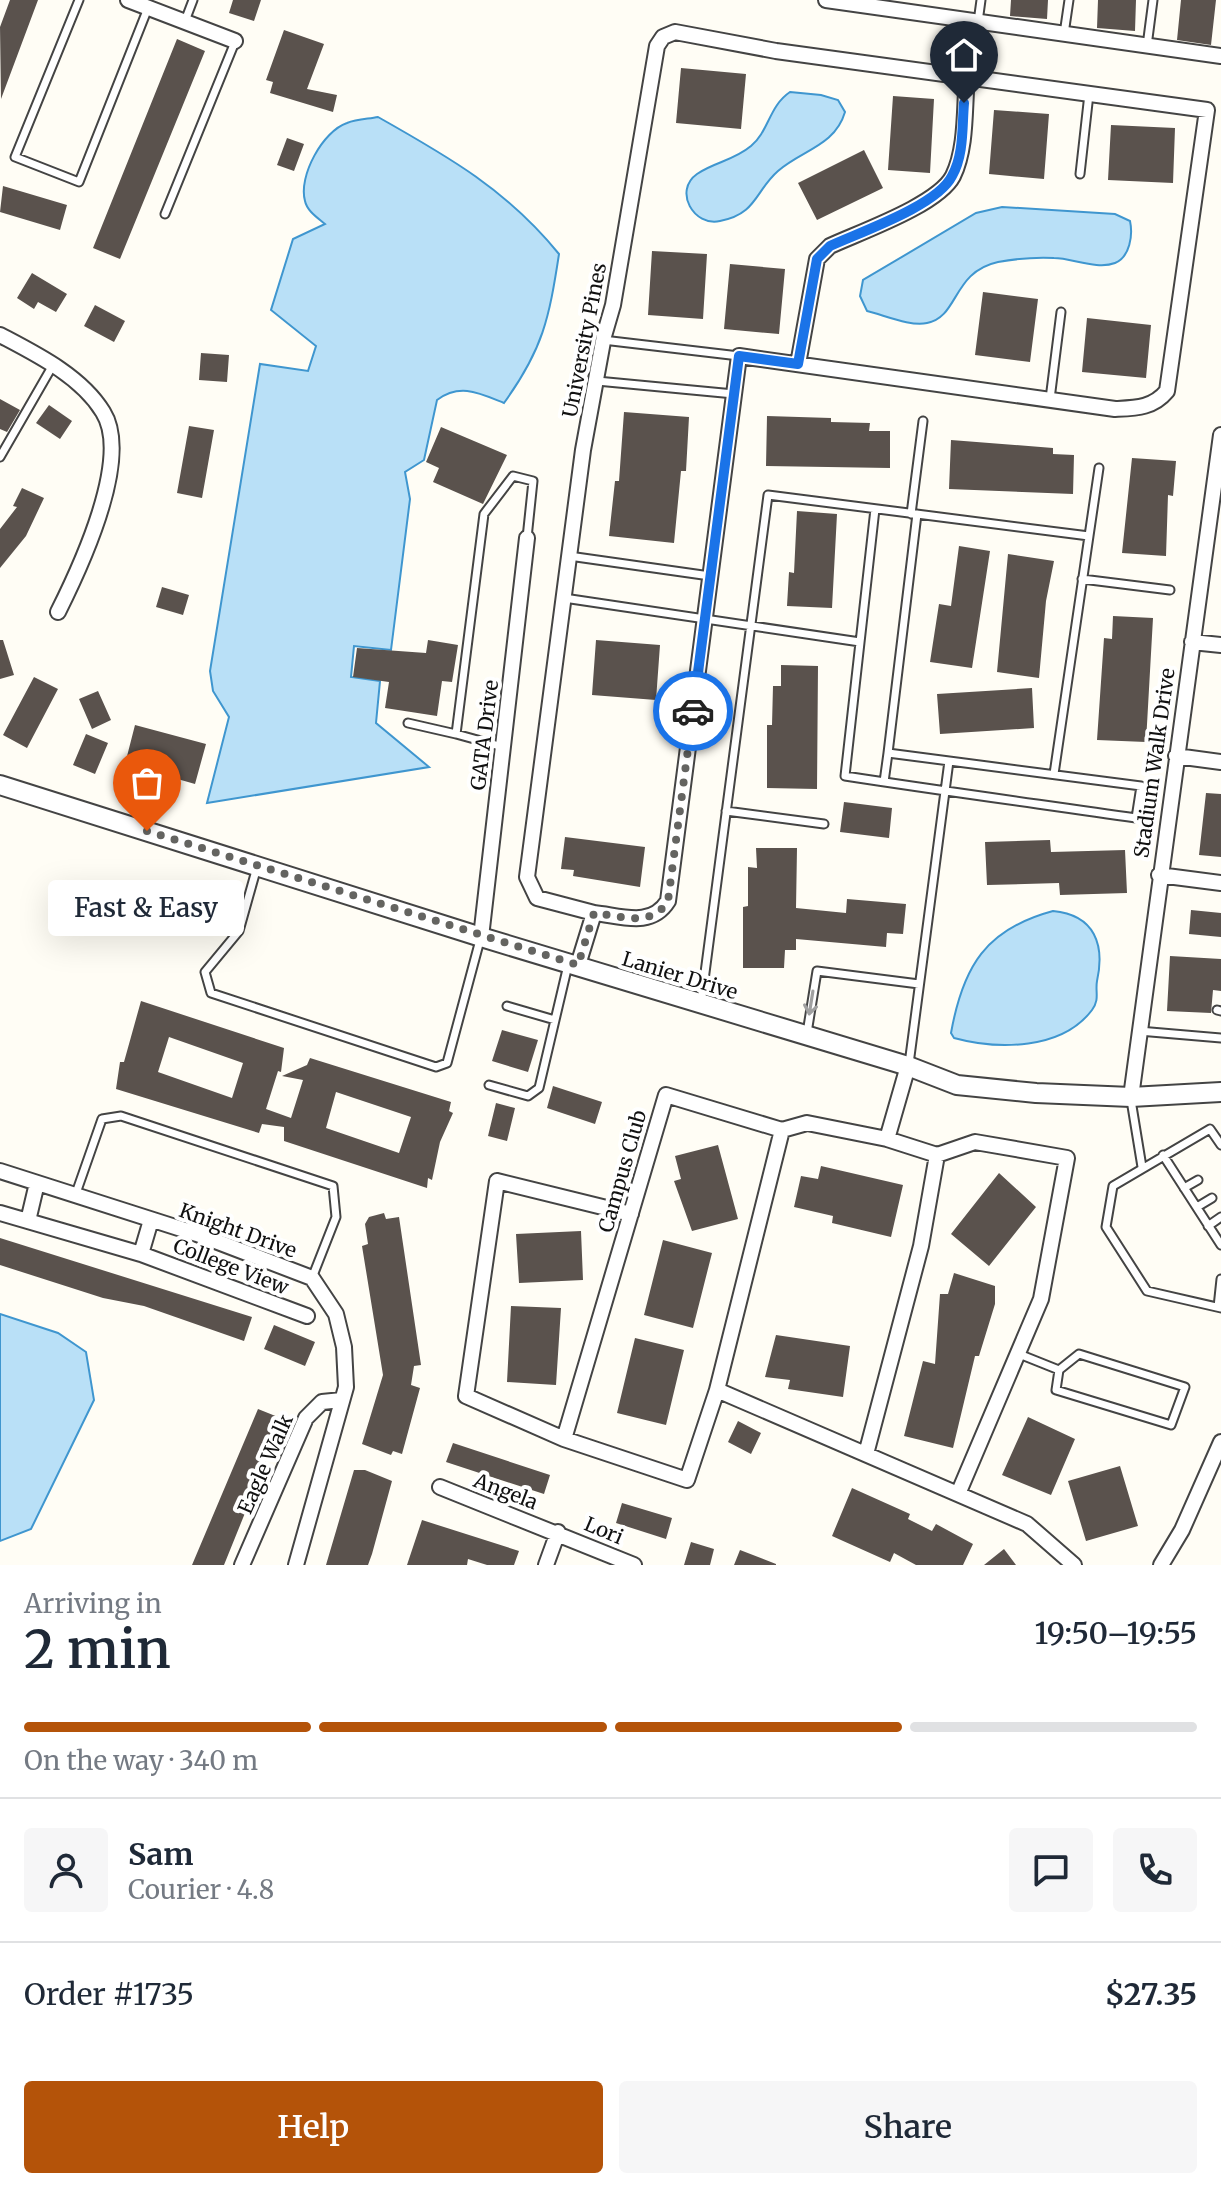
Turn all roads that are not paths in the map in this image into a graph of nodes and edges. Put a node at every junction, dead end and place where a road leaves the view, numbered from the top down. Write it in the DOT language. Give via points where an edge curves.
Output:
graph roads {
  1 [pos="79,0"];
  2 [pos="128,0"];
  3 [pos="193,0"];
  4 [pos="826,0"];
  5 [pos="981,0"];
  6 [pos="1069,0"];
  7 [pos="1153,0"];
  8 [pos="148,5"];
  9 [pos="893,5"];
  10 [pos="185,21"];
  11 [pos="978,22"];
  12 [pos="1064,34"];
  13 [pos="235,41"];
  14 [pos="1147,46"];
  15 [pos="1221,56"];
  16 [pos="967,77"];
  17 [pos="1089,94"];
  18 [pos="1080,174"];
  19 [pos="165,214"];
  20 [pos="1061,312"];
  21 [pos="0,335"];
  22 [pos="603,340"];
  23 [pos="739,356"];
  24 [pos="798,364"];
  25 [pos="53,365"];
  26 [pos="596,381"];
  27 [pos="734,394"];
  28 [pos="1050,399"];
  29 [pos="923,421"];
  30 [pos="1221,435"];
  31 [pos="0,457"];
  32 [pos="1099,468"];
  33 [pos="875,509"];
  34 [pos="914,514"];
  35 [pos="1215,523"];
  36 [pos="1089,536"];
  37 [pos="527,538"];
  38 [pos="569,556"];
  39 [pos="711,576"];
  40 [pos="1082,579"];
  41 [pos="1170,590"];
  42 [pos="564,598"];
  43 [pos="58,612"];
  44 [pos="705,618"];
  45 [pos="751,625"];
  46 [pos="860,642"];
  47 [pos="1192,642"];
  48 [pos="1221,645"];
  49 [pos="408,723"];
  50 [pos="456,734"];
  51 [pos="503,747"];
  52 [pos="888,753"];
  53 [pos="1176,756"];
  54 [pos="949,761"];
  55 [pos="1221,762"];
  56 [pos="1054,774"];
  57 [pos="884,782"];
  58 [pos="0,785"];
  59 [pos="945,791"];
  60 [pos="726,811"];
  61 [pos="824,824"];
  62 [pos="257,867"];
  63 [pos="1159,875"];
  64 [pos="1221,883"];
  65 [pos="594,913"];
  66 [pos="481,937"];
  67 [pos="573,964"];
  68 [pos="919,984"];
  69 [pos="701,1005"];
  70 [pos="507,1006"];
  71 [pos="555,1020"];
  72 [pos="1139,1031"];
  73 [pos="806,1035"];
  74 [pos="1221,1038"];
  75 [pos="908,1066"];
  76 [pos="489,1085"];
  77 [pos="1221,1092"];
  78 [pos="1131,1097"];
  79 [pos="782,1130"];
  80 [pos="887,1139"];
  81 [pos="1221,1145"];
  82 [pos="937,1155"];
  83 [pos="1163,1155"];
  84 [pos="1142,1167"];
  85 [pos="0,1171"];
  86 [pos="1198,1180"];
  87 [pos="37,1183"];
  88 [pos="1184,1188"];
  89 [pos="75,1196"];
  90 [pos="1212,1198"];
  91 [pos="1197,1207"];
  92 [pos="0,1213"];
  93 [pos="631,1214"];
  94 [pos="1221,1217"];
  95 [pos="151,1220"];
  96 [pos="28,1221"];
  97 [pos="1208,1226"];
  98 [pos="1221,1245"];
  99 [pos="141,1254"];
  100 [pos="312,1278"];
  101 [pos="1221,1279"];
  102 [pos="1219,1307"];
  103 [pos="307,1316"];
  104 [pos="1019,1354"];
  105 [pos="1059,1370"];
  106 [pos="717,1390"];
  107 [pos="342,1400"];
  108 [pos="564,1439"];
  109 [pos="1221,1442"];
  110 [pos="866,1454"];
  111 [pos="440,1487"];
  112 [pos="958,1494"];
  113 [pos="558,1532"];
  114 [pos="242,1565"];
  115 [pos="296,1565"];
  116 [pos="546,1565"];
  117 [pos="634,1565"];
  118 [pos="1074,1565"];
  119 [pos="1161,1565"];
  1 -- 8 [label="lane" via="15,157 79,182"];
  2 -- 8 [label="street"];
  3 -- 10 [label="lane"];
  4 -- 9 [label="street"];
  5 -- 11 [label="lane"];
  6 -- 12 [label="lane"];
  7 -- 14 [label="lane"];
  8 -- 10 [label="street"];
  9 -- 11 [label="street"];
  10 -- 13 [label="street"];
  11 -- 12 [label="street"];
  12 -- 14 [label="street"];
  13 -- 19 [label="lane"];
  14 -- 15 [label="street"];
  16 -- 17 [label="street, University Pines"];
  16 -- 22 [label="street, University Pines" via="675,32 663,37 657,46"];
  16 -- 24 [label="street" via="960,155 952,178 931,198 830,246 817,259"];
  17 -- 18 [label="lane"];
  17 -- 28 [label="street, University Pines" via="1207,110 1167,391 1158,402 1139,408"];
  20 -- 28 [label="lane"];
  21 -- 25 [label="street"];
  22 -- 23 [label="lane"];
  22 -- 26 [label="street, University Pines"];
  23 -- 24 [label="street, University Pines"];
  23 -- 27 [label="street, University Pines"];
  24 -- 28 [label="street, University Pines"];
  25 -- 31 [label="lane"];
  25 -- 43 [label="street" via="105,414 112,448 84,555"];
  26 -- 27 [label="lane"];
  26 -- 38 [label="street, University Pines"];
  27 -- 39 [label="street, University Pines"];
  29 -- 34 [label="lane"];
  30 -- 35 [label="street, Stadium Walk Drive"];
  32 -- 36 [label="lane"];
  33 -- 34 [label="lane"];
  33 -- 45 [label="lane" via="768,495"];
  33 -- 46 [label="lane"];
  34 -- 36 [label="lane"];
  34 -- 52 [label="lane"];
  35 -- 47 [label="street, Stadium Walk Drive"];
  36 -- 40 [label="lane"];
  37 -- 50 [label="lane" via="533,481 513,476 484,514"];
  37 -- 51 [label="street, GATA Drive"];
  38 -- 39 [label="lane"];
  38 -- 42 [label="street, University Pines"];
  39 -- 44 [label="street, University Pines"];
  40 -- 41 [label="lane"];
  40 -- 56 [label="lane"];
  42 -- 44 [label="lane"];
  42 -- 65 [label="street, University Pines" via="527,877 537,898"];
  44 -- 45 [label="lane"];
  44 -- 65 [label="street, University Pines" via="668,901 660,914 647,920"];
  45 -- 46 [label="lane"];
  45 -- 60 [label="lane"];
  46 -- 57 [label="lane" via="845,776"];
  47 -- 48 [label="street"];
  47 -- 53 [label="street, Stadium Walk Drive"];
  49 -- 50 [label="lane"];
  50 -- 51 [label="lane"];
  51 -- 66 [label="street, GATA Drive"];
  52 -- 54 [label="lane"];
  52 -- 57 [label="lane"];
  53 -- 55 [label="street"];
  53 -- 63 [label="street, Stadium Walk Drive"];
  54 -- 56 [label="lane"];
  54 -- 59 [label="lane"];
  56 -- 59 [label="lane" via="1141,786 1136,818"];
  57 -- 59 [label="lane"];
  58 -- 62 [label="street, Lanier Drive"];
  59 -- 68 [label="lane"];
  60 -- 61 [label="lane"];
  60 -- 69 [label="lane"];
  62 -- 66 [label="street, Lanier Drive"];
  62 -- 66 [label="lane" via="239,931 205,972 211,993 436,1067 447,1063 456,1040"];
  63 -- 64 [label="street"];
  63 -- 72 [label="street, Stadium Walk Drive"];
  65 -- 67 [label="street"];
  66 -- 67 [label="street, Lanier Drive"];
  67 -- 69 [label="street, Lanier Drive"];
  67 -- 71 [label="lane"];
  68 -- 73 [label="lane, one-way" via="817,971"];
  68 -- 75 [label="lane"];
  69 -- 73 [label="street, Lanier Drive"];
  70 -- 71 [label="lane"];
  71 -- 76 [label="lane" via="539,1088 528,1096"];
  72 -- 74 [label="lane"];
  72 -- 78 [label="street, Stadium Walk Drive"];
  73 -- 75 [label="street, Lanier Drive"];
  75 -- 78 [label="street, Lanier Drive" via="957,1085"];
  75 -- 80 [label="street"];
  77 -- 78 [label="street, Lanier Drive"];
  78 -- 84 [label="lane"];
  79 -- 80 [label="street, Campus Club" via="807,1123"];
  79 -- 93 [label="street, Campus Club" via="666,1095"];
  79 -- 106 [label="street"];
  80 -- 82 [label="street, Campus Club"];
  81 -- 83 [label="lane" via="1210,1129"];
  82 -- 104 [label="street" via="975,1142 1067,1158 1041,1299"];
  82 -- 110 [label="street" via="921,1246"];
  83 -- 84 [label="lane"];
  83 -- 88 [label="lane"];
  84 -- 102 [label="lane" via="1113,1186 1106,1227 1147,1291"];
  85 -- 87 [label="street, Knight Drive"];
  86 -- 88 [label="lane"];
  87 -- 89 [label="street, Knight Drive"];
  87 -- 96 [label="street"];
  88 -- 91 [label="lane"];
  89 -- 95 [label="street, Knight Drive"];
  89 -- 100 [label="lane" via="102,1119 121,1116 333,1186 336,1217"];
  90 -- 91 [label="lane"];
  91 -- 97 [label="lane"];
  92 -- 96 [label="street, College View"];
  93 -- 108 [label="street, Campus Club"];
  93 -- 108 [label="street" via="497,1181 466,1396"];
  94 -- 97 [label="lane"];
  95 -- 99 [label="street, College View"];
  95 -- 100 [label="street, Knight Drive"];
  96 -- 99 [label="street, College View"];
  97 -- 98 [label="lane"];
  99 -- 103 [label="street, College View"];
  100 -- 107 [label="street, Knight Drive" via="336,1314 344,1347"];
  101 -- 102 [label="lane"];
  104 -- 105 [label="lane"];
  104 -- 112 [label="street"];
  105 -- 105 [label="lane" via="1079,1354 1185,1387 1171,1425 1056,1390"];
  106 -- 108 [label="street" via="687,1480"];
  106 -- 110 [label="street"];
  107 -- 114 [label="street, Eagle Walk" via="322,1402 306,1418"];
  107 -- 115 [label="street, Knight Drive"];
  109 -- 119 [label="street"];
  110 -- 112 [label="street"];
  111 -- 113 [label="street, Angela"];
  112 -- 118 [label="street" via="1027,1524"];
  113 -- 116 [label="street"];
  113 -- 117 [label="street, Lori"];
}
